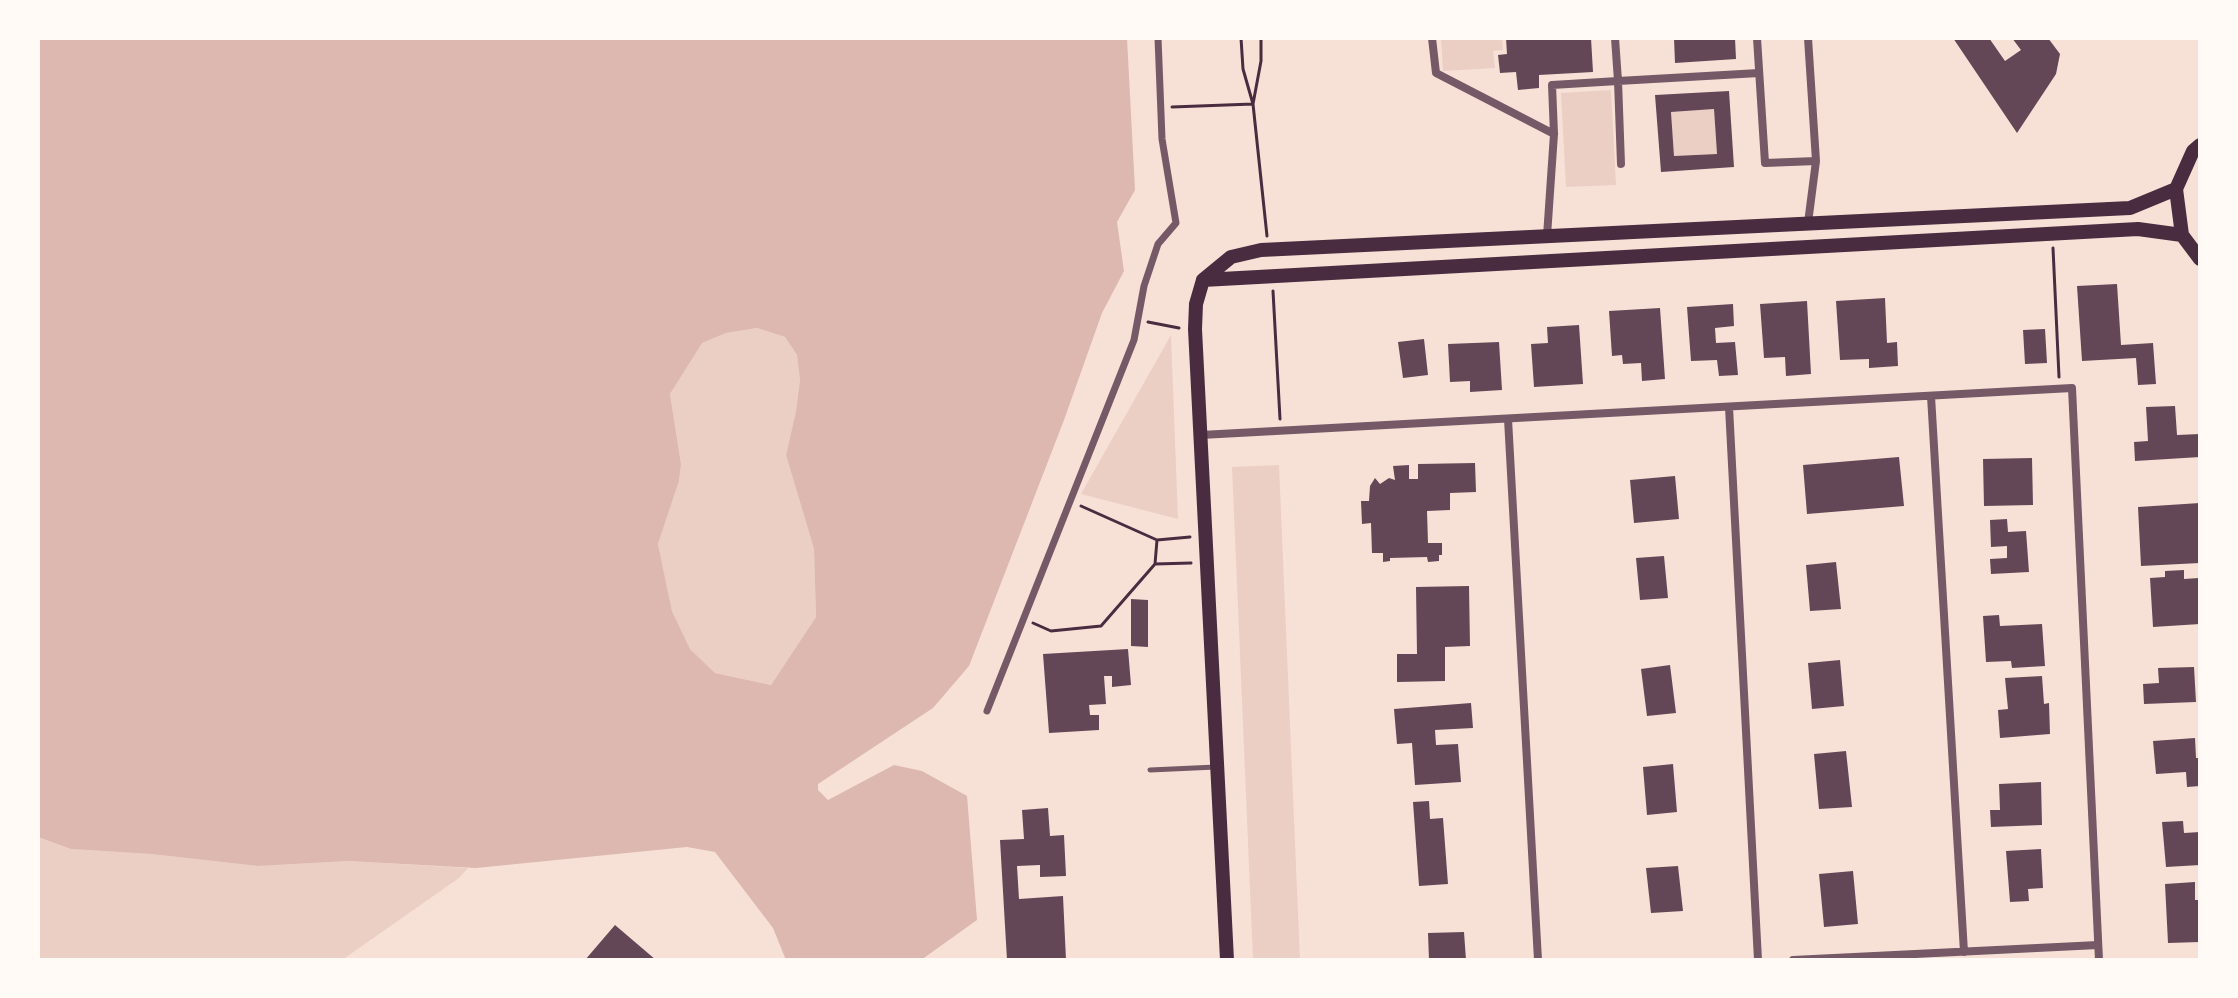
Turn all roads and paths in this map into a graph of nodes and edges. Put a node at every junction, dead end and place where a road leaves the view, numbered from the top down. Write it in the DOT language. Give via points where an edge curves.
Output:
graph roads {
  1 [pos="1158,38"];
  2 [pos="1261,38"];
  3 [pos="1432,38"];
  4 [pos="1615,38"];
  5 [pos="1757,38"];
  6 [pos="1808,38"];
  7 [pos="1759,73"];
  8 [pos="1618,81"];
  9 [pos="1160,107"];
  10 [pos="1554,134"];
  11 [pos="2200,145"];
  12 [pos="1816,161"];
  13 [pos="1621,164"];
  14 [pos="2176,189"];
  15 [pos="1808,223"];
  16 [pos="2052,234"];
  17 [pos="2182,235"];
  18 [pos="1547,236"];
  19 [pos="2200,259"];
  20 [pos="1203,280"];
  21 [pos="1138,319"];
  22 [pos="1195,329"];
  23 [pos="2059,388"];
  24 [pos="1931,396"];
  25 [pos="1729,407"];
  26 [pos="1508,419"];
  27 [pos="1201,435"];
  28 [pos="1069,501"];
  29 [pos="1206,535"];
  30 [pos="1157,540"];
  31 [pos="1207,563"];
  32 [pos="1155,564"];
  33 [pos="1023,617"];
  34 [pos="987,711"];
  35 [pos="1217,767"];
  36 [pos="1150,770"];
  37 [pos="2098,945"];
  38 [pos="1964,952"];
  39 [pos="1227,960"];
  40 [pos="1538,960"];
  41 [pos="1758,960"];
  42 [pos="1793,960"];
  43 [pos="2099,960"];
  1 -- 9 [label="street"];
  2 -- 9 [label="path" via="1253,104"];
  3 -- 10 [label="street" via="1436,73"];
  4 -- 8 [label="street"];
  5 -- 7 [label="street"];
  6 -- 12 [label="street"];
  7 -- 8 [label="street"];
  7 -- 12 [label="street" via="1765,163"];
  8 -- 10 [label="street" via="1552,85"];
  8 -- 13 [label="street"];
  9 -- 21 [label="street" via="1176,223 1158,244"];
  10 -- 18 [label="street"];
  11 -- 14 [label="main road"];
  12 -- 15 [label="street"];
  14 -- 15 [label="main road" via="2130,208"];
  14 -- 17 [label="main road"];
  15 -- 18 [label="main road"];
  16 -- 17 [label="main road" via="2138,229"];
  16 -- 20 [label="main road"];
  16 -- 23 [label="path"];
  17 -- 19 [label="main road"];
  18 -- 20 [label="main road" via="1261,250 1231,257"];
  20 -- 22 [label="main road"];
  21 -- 22 [label="path"];
  21 -- 28 [label="street"];
  22 -- 27 [label="main road"];
  23 -- 24 [label="street"];
  23 -- 37 [label="street" via="2072,388"];
  24 -- 25 [label="street"];
  24 -- 38 [label="street"];
  25 -- 26 [label="street"];
  25 -- 41 [label="street"];
  26 -- 27 [label="street"];
  26 -- 40 [label="street"];
  27 -- 29 [label="main road"];
  28 -- 30 [label="path"];
  28 -- 33 [label="street"];
  29 -- 30 [label="path"];
  29 -- 31 [label="main road"];
  30 -- 32 [label="path"];
  31 -- 32 [label="path"];
  31 -- 35 [label="main road"];
  32 -- 33 [label="path" via="1101,626 1051,631"];
  33 -- 34 [label="street"];
  35 -- 36 [label="lane"];
  35 -- 39 [label="main road"];
  37 -- 38 [label="street"];
  37 -- 43 [label="street"];
  38 -- 42 [label="street"];
}
